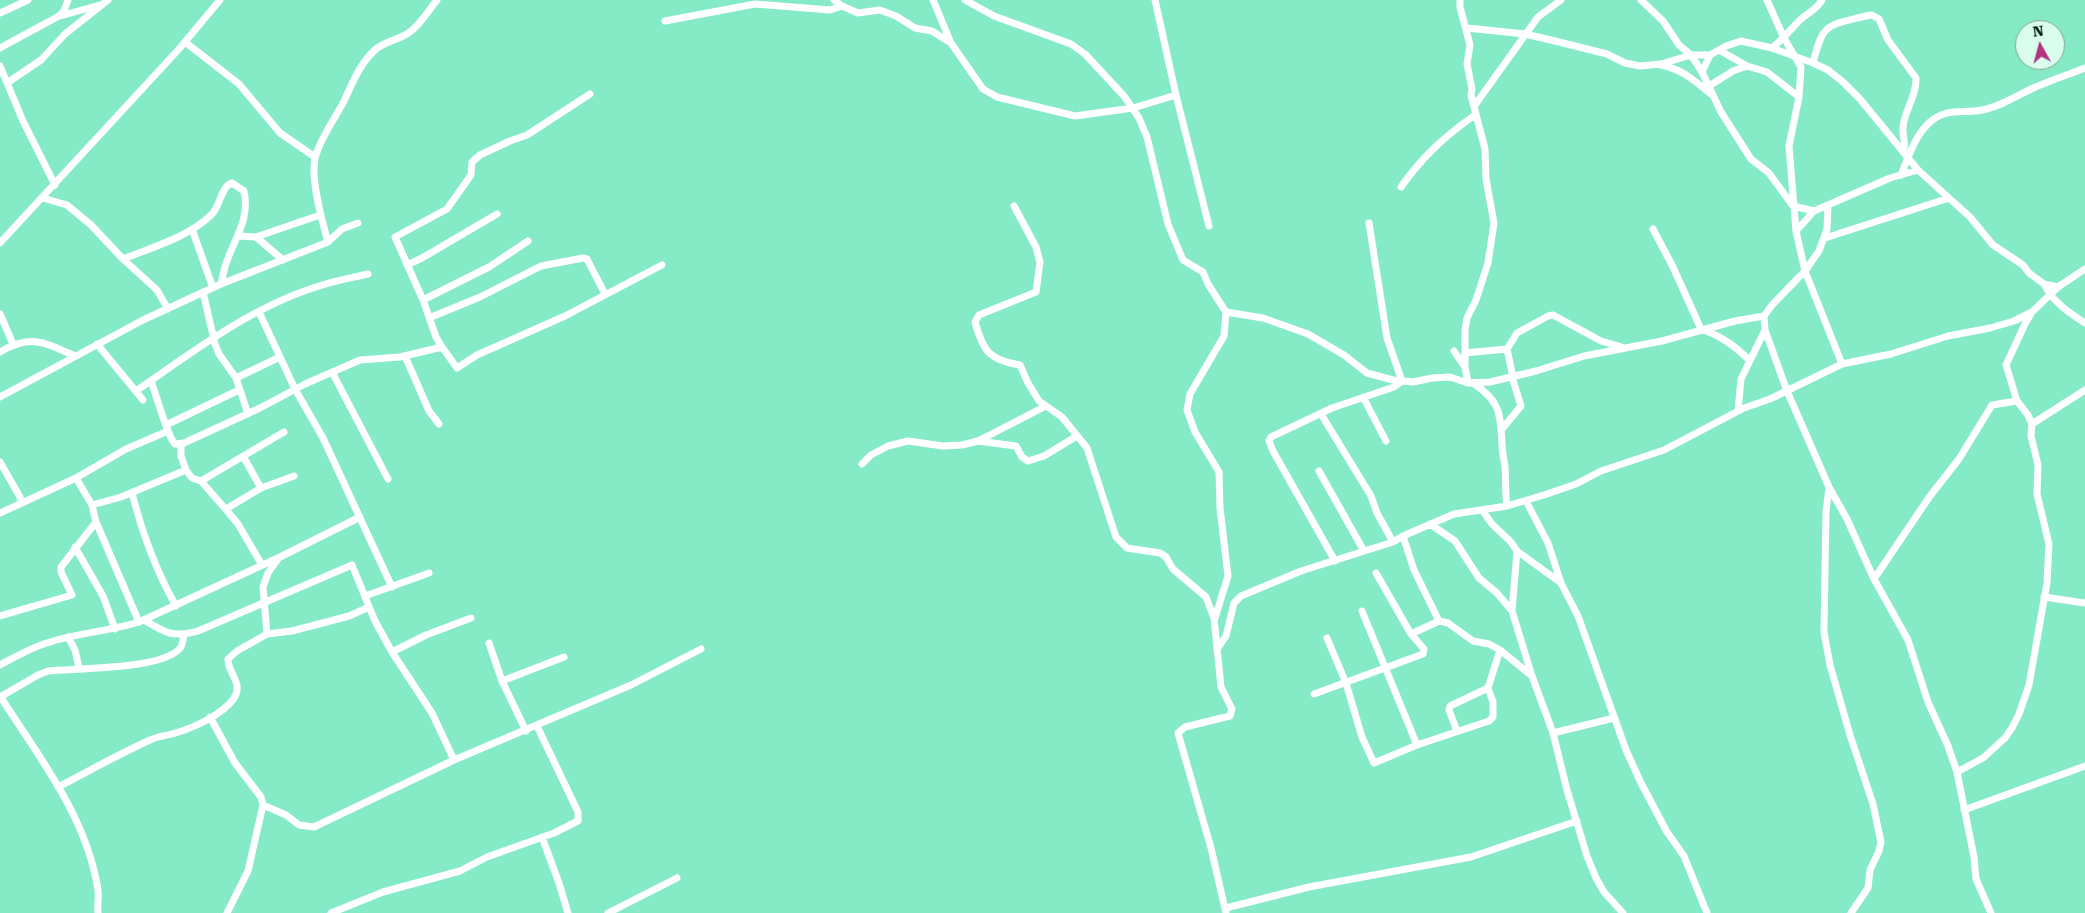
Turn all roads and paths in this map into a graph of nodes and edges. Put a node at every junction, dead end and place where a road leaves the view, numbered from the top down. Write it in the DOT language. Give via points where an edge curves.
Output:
graph roads {
  1 [pos="28,0"];
  2 [pos="68,0"];
  3 [pos="220,0"];
  4 [pos="437,0"];
  5 [pos="834,0"];
  6 [pos="933,0"];
  7 [pos="965,0"];
  8 [pos="1155,0"];
  9 [pos="1460,0"];
  10 [pos="1561,0"];
  11 [pos="1641,0"];
  12 [pos="1767,0"];
  13 [pos="1822,0"];
  14 [pos="107,2"];
  15 [pos="842,6"];
  16 [pos="0,14"];
  17 [pos="58,16"];
  18 [pos="665,20"];
  19 [pos="1467,28"];
  20 [pos="1525,34"];
  21 [pos="1784,38"];
  22 [pos="185,42"];
  23 [pos="951,44"];
  24 [pos="0,48"];
  25 [pos="1772,48"];
  26 [pos="1719,50"];
  27 [pos="1691,55"];
  28 [pos="1710,55"];
  29 [pos="1796,56"];
  30 [pos="1806,60"];
  31 [pos="1813,63"];
  32 [pos="1661,64"];
  33 [pos="0,66"];
  34 [pos="1747,66"];
  35 [pos="1801,68"];
  36 [pos="2085,68"];
  37 [pos="1702,72"];
  38 [pos="4,79"];
  39 [pos="1709,86"];
  40 [pos="590,94"];
  41 [pos="1176,95"];
  42 [pos="1713,96"];
  43 [pos="1799,97"];
  44 [pos="1475,105"];
  45 [pos="1133,108"];
  46 [pos="1475,115"];
  47 [pos="1905,154"];
  48 [pos="315,157"];
  49 [pos="1918,170"];
  50 [pos="1900,175"];
  51 [pos="55,186"];
  52 [pos="1401,187"];
  53 [pos="43,198"];
  54 [pos="1949,198"];
  55 [pos="1828,205"];
  56 [pos="1014,206"];
  57 [pos="1793,206"];
  58 [pos="1814,211"];
  59 [pos="497,214"];
  60 [pos="320,215"];
  61 [pos="358,223"];
  62 [pos="1368,223"];
  63 [pos="1209,226"];
  64 [pos="1653,229"];
  65 [pos="192,230"];
  66 [pos="1796,230"];
  67 [pos="239,236"];
  68 [pos="256,237"];
  69 [pos="1825,238"];
  70 [pos="528,241"];
  71 [pos="328,242"];
  72 [pos="0,243"];
  73 [pos="123,259"];
  74 [pos="283,260"];
  75 [pos="662,264"];
  76 [pos="407,265"];
  77 [pos="2085,269"];
  78 [pos="1804,271"];
  79 [pos="368,274"];
  80 [pos="222,284"];
  81 [pos="2044,284"];
  82 [pos="2058,287"];
  83 [pos="213,288"];
  84 [pos="203,292"];
  85 [pos="606,294"];
  86 [pos="2050,295"];
  87 [pos="422,300"];
  88 [pos="168,309"];
  89 [pos="259,312"];
  90 [pos="1226,312"];
  91 [pos="2032,312"];
  92 [pos="0,314"];
  93 [pos="1764,316"];
  94 [pos="429,318"];
  95 [pos="2085,323"];
  96 [pos="1701,329"];
  97 [pos="1765,330"];
  98 [pos="213,338"];
  99 [pos="14,344"];
  100 [pos="97,344"];
  101 [pos="442,347"];
  102 [pos="1625,348"];
  103 [pos="1507,349"];
  104 [pos="0,352"];
  105 [pos="1466,355"];
  106 [pos="75,356"];
  107 [pos="405,356"];
  108 [pos="280,357"];
  109 [pos="1749,360"];
  110 [pos="1842,364"];
  111 [pos="1465,367"];
  112 [pos="332,372"];
  113 [pos="1513,377"];
  114 [pos="236,378"];
  115 [pos="150,381"];
  116 [pos="1402,381"];
  117 [pos="1490,382"];
  118 [pos="1470,383"];
  119 [pos="295,389"];
  120 [pos="239,390"];
  121 [pos="1483,390"];
  122 [pos="2085,390"];
  123 [pos="136,391"];
  124 [pos="1787,391"];
  125 [pos="0,397"];
  126 [pos="1363,397"];
  127 [pos="143,400"];
  128 [pos="2016,401"];
  129 [pos="1044,406"];
  130 [pos="1738,411"];
  131 [pos="248,414"];
  132 [pos="1321,414"];
  133 [pos="1500,414"];
  134 [pos="1510,420"];
  135 [pos="439,424"];
  136 [pos="2032,424"];
  137 [pos="167,428"];
  138 [pos="1502,429"];
  139 [pos="284,432"];
  140 [pos="1077,436"];
  141 [pos="978,441"];
  142 [pos="1386,441"];
  143 [pos="181,444"];
  144 [pos="243,456"];
  145 [pos="0,462"];
  146 [pos="862,464"];
  147 [pos="186,470"];
  148 [pos="1319,471"];
  149 [pos="294,476"];
  150 [pos="8,477"];
  151 [pos="76,478"];
  152 [pos="0,479"];
  153 [pos="388,479"];
  154 [pos="201,481"];
  155 [pos="1829,487"];
  156 [pos="261,488"];
  157 [pos="132,493"];
  158 [pos="1526,501"];
  159 [pos="21,502"];
  160 [pos="92,505"];
  161 [pos="1507,506"];
  162 [pos="226,509"];
  163 [pos="1482,510"];
  164 [pos="0,513"];
  165 [pos="360,517"];
  166 [pos="96,522"];
  167 [pos="1430,524"];
  168 [pos="1404,536"];
  169 [pos="1393,542"];
  170 [pos="75,547"];
  171 [pos="1364,551"];
  172 [pos="1517,551"];
  173 [pos="280,557"];
  174 [pos="1335,561"];
  175 [pos="262,565"];
  176 [pos="429,573"];
  177 [pos="1376,573"];
  178 [pos="1874,579"];
  179 [pos="1561,584"];
  180 [pos="392,587"];
  181 [pos="366,596"];
  182 [pos="2044,597"];
  183 [pos="264,602"];
  184 [pos="2085,603"];
  185 [pos="176,606"];
  186 [pos="369,607"];
  187 [pos="1362,611"];
  188 [pos="1512,611"];
  189 [pos="0,616"];
  190 [pos="471,618"];
  191 [pos="1214,618"];
  192 [pos="141,621"];
  193 [pos="1439,621"];
  194 [pos="115,629"];
  195 [pos="267,634"];
  196 [pos="1411,634"];
  197 [pos="184,635"];
  198 [pos="68,637"];
  199 [pos="1327,638"];
  200 [pos="489,643"];
  201 [pos="701,649"];
  202 [pos="1217,649"];
  203 [pos="1500,650"];
  204 [pos="392,652"];
  205 [pos="564,658"];
  206 [pos="0,665"];
  207 [pos="79,668"];
  208 [pos="1385,668"];
  209 [pos="1532,676"];
  210 [pos="502,681"];
  211 [pos="1346,683"];
  212 [pos="1488,688"];
  213 [pos="1314,694"];
  214 [pos="0,696"];
  215 [pos="210,717"];
  216 [pos="1614,718"];
  217 [pos="537,726"];
  218 [pos="526,731"];
  219 [pos="1457,731"];
  220 [pos="1553,733"];
  221 [pos="1417,745"];
  222 [pos="454,760"];
  223 [pos="2085,766"];
  224 [pos="1957,772"];
  225 [pos="58,786"];
  226 [pos="263,805"];
  227 [pos="1964,810"];
  228 [pos="1577,821"];
  229 [pos="542,837"];
  230 [pos="677,878"];
  231 [pos="1226,911"];
  232 [pos="98,913"];
  233 [pos="227,913"];
  234 [pos="331,913"];
  235 [pos="568,913"];
  236 [pos="608,913"];
  237 [pos="1623,913"];
  238 [pos="1708,913"];
  239 [pos="1851,913"];
  240 [pos="1991,913"];
  1 -- 16 [label="street"];
  2 -- 17 [label="street"];
  3 -- 22 [label="street"];
  4 -- 48 [label="street" via="411,31 374,50 354,77"];
  5 -- 15 [label="street"];
  6 -- 23 [label="street"];
  7 -- 45 [label="street" via="994,16 1071,44"];
  8 -- 41 [label="street"];
  9 -- 19 [label="street"];
  10 -- 20 [label="street" via="1538,17"];
  11 -- 27 [label="street"];
  12 -- 21 [label="street"];
  13 -- 21 [label="street"];
  14 -- 17 [label="street"];
  14 -- 38 [label="street" via="65,34 41,60"];
  15 -- 18 [label="street" via="830,10 755,4"];
  15 -- 23 [label="street" via="858,13 880,10 915,28 932,31"];
  17 -- 24 [label="street"];
  19 -- 20 [label="street"];
  19 -- 44 [label="street" via="1471,51 1467,64"];
  20 -- 32 [label="street" via="1607,54 1632,66"];
  20 -- 44 [label="street"];
  21 -- 25 [label="street"];
  21 -- 29 [label="street"];
  22 -- 48 [label="street" via="239,84 280,133"];
  22 -- 51 [label="street"];
  23 -- 45 [label="street" via="983,89 997,97 1075,116"];
  25 -- 26 [label="street" via="1741,41"];
  25 -- 29 [label="street"];
  26 -- 28 [label="street"];
  26 -- 34 [label="street"];
  27 -- 28 [label="street"];
  27 -- 32 [label="street"];
  27 -- 37 [label="street"];
  28 -- 37 [label="street"];
  29 -- 30 [label="street"];
  29 -- 35 [label="street"];
  30 -- 31 [label="street"];
  30 -- 35 [label="street"];
  31 -- 47 [label="street" via="1843,82"];
  31 -- 47 [label="street" via="1820,37 1827,28 1866,16 1879,19 1888,40 1916,78 1902,127"];
  32 -- 42 [label="street" via="1687,74"];
  33 -- 38 [label="street"];
  34 -- 39 [label="street"];
  34 -- 43 [label="street" via="1767,72"];
  35 -- 43 [label="street"];
  36 -- 47 [label="street" via="1980,111 1953,111 1937,117 1924,128"];
  37 -- 39 [label="street"];
  38 -- 51 [label="street"];
  39 -- 42 [label="street"];
  40 -- 76 [label="street" via="527,135 510,140 472,162 471,175 447,209 395,237"];
  41 -- 45 [label="street"];
  41 -- 63 [label="street"];
  42 -- 57 [label="street" via="1751,159 1769,173"];
  43 -- 57 [label="street" via="1789,146"];
  44 -- 46 [label="street"];
  45 -- 90 [label="street" via="1147,137 1168,224 1183,260 1202,272"];
  46 -- 52 [label="street" via="1426,155"];
  46 -- 105 [label="street" via="1485,149 1494,228 1488,263 1467,318"];
  47 -- 49 [label="street"];
  47 -- 50 [label="street"];
  48 -- 60 [label="street"];
  49 -- 50 [label="street"];
  49 -- 54 [label="street"];
  50 -- 55 [label="street"];
  51 -- 53 [label="street"];
  53 -- 72 [label="street"];
  53 -- 73 [label="street" via="67,205"];
  54 -- 69 [label="street"];
  54 -- 81 [label="street" via="1970,216 1993,245"];
  55 -- 58 [label="street"];
  55 -- 69 [label="street"];
  56 -- 129 [label="street" via="1036,247 1040,262 1036,292 979,316 975,322 980,340 991,356 1020,365"];
  57 -- 58 [label="street"];
  57 -- 66 [label="street"];
  58 -- 66 [label="street"];
  59 -- 76 [label="street"];
  60 -- 68 [label="street"];
  60 -- 71 [label="street"];
  61 -- 71 [label="street" via="342,229"];
  62 -- 116 [label="street" via="1387,338"];
  64 -- 96 [label="street"];
  65 -- 67 [label="street" via="214,214 226,187 232,183 244,192 246,201"];
  65 -- 73 [label="street"];
  65 -- 83 [label="street"];
  66 -- 78 [label="street"];
  67 -- 68 [label="street"];
  67 -- 80 [label="street" via="227,261"];
  68 -- 74 [label="street"];
  69 -- 78 [label="street"];
  70 -- 87 [label="street" via="489,267"];
  71 -- 74 [label="street"];
  73 -- 88 [label="street" via="157,290"];
  74 -- 80 [label="street"];
  75 -- 85 [label="street"];
  76 -- 87 [label="street"];
  77 -- 82 [label="street"];
  78 -- 93 [label="street"];
  78 -- 110 [label="street"];
  79 -- 89 [label="street" via="315,287"];
  80 -- 83 [label="street"];
  81 -- 82 [label="street"];
  81 -- 86 [label="street"];
  82 -- 86 [label="street"];
  83 -- 84 [label="street"];
  84 -- 88 [label="street"];
  84 -- 98 [label="street"];
  85 -- 94 [label="street" via="587,259 583,258 541,266"];
  85 -- 101 [label="street" via="477,355 457,368"];
  86 -- 91 [label="street"];
  86 -- 95 [label="street"];
  87 -- 94 [label="street"];
  88 -- 100 [label="street"];
  89 -- 98 [label="street"];
  89 -- 108 [label="street"];
  90 -- 116 [label="street" via="1263,318 1308,334 1367,373"];
  90 -- 191 [label="street" via="1224,336 1190,394 1187,410 1219,472 1228,576"];
  91 -- 110 [label="street" via="1990,328"];
  91 -- 128 [label="street" via="2006,364"];
  92 -- 99 [label="street"];
  93 -- 96 [label="street"];
  93 -- 97 [label="street"];
  94 -- 101 [label="street"];
  96 -- 102 [label="street"];
  96 -- 109 [label="street" via="1734,345"];
  97 -- 109 [label="street"];
  97 -- 124 [label="street"];
  98 -- 114 [label="street" via="219,354"];
  98 -- 115 [label="street"];
  99 -- 104 [label="street"];
  99 -- 106 [label="street" via="32,340"];
  100 -- 106 [label="street"];
  100 -- 123 [label="street"];
  101 -- 107 [label="street"];
  102 -- 103 [label="street" via="1601,341 1553,315 1517,333"];
  102 -- 113 [label="street" via="1584,356"];
  103 -- 105 [label="street"];
  103 -- 113 [label="street"];
  105 -- 111 [label="street"];
  105 -- 111 [label="street" via="1454,351"];
  106 -- 125 [label="street"];
  107 -- 112 [label="street" via="360,360"];
  107 -- 135 [label="street" via="429,411"];
  108 -- 114 [label="street"];
  108 -- 119 [label="street"];
  109 -- 130 [label="street" via="1741,379"];
  110 -- 124 [label="street"];
  111 -- 118 [label="street"];
  112 -- 119 [label="street"];
  112 -- 153 [label="street"];
  113 -- 117 [label="street"];
  113 -- 134 [label="street" via="1521,406"];
  114 -- 120 [label="street"];
  115 -- 123 [label="street"];
  115 -- 137 [label="street"];
  116 -- 118 [label="street" via="1450,377"];
  116 -- 126 [label="street" via="1394,387"];
  117 -- 118 [label="street"];
  117 -- 121 [label="street"];
  118 -- 121 [label="street"];
  119 -- 131 [label="street"];
  119 -- 165 [label="street" via="323,438"];
  120 -- 131 [label="street"];
  120 -- 137 [label="street"];
  121 -- 133 [label="street"];
  122 -- 136 [label="street"];
  123 -- 127 [label="street"];
  124 -- 130 [label="street"];
  124 -- 155 [label="street"];
  126 -- 132 [label="street"];
  126 -- 142 [label="street"];
  128 -- 136 [label="street"];
  128 -- 178 [label="street" via="1992,405 1959,460 1930,496"];
  129 -- 140 [label="street" via="1062,417"];
  129 -- 141 [label="street"];
  130 -- 158 [label="street" via="1664,450"];
  131 -- 143 [label="street"];
  132 -- 169 [label="street" via="1372,496 1377,513"];
  132 -- 174 [label="street" via="1271,437 1269,441"];
  133 -- 134 [label="street"];
  133 -- 138 [label="street"];
  134 -- 138 [label="street"];
  136 -- 182 [label="street" via="2038,465 2037,494 2049,544"];
  137 -- 143 [label="street" via="173,442"];
  137 -- 151 [label="street"];
  138 -- 161 [label="street"];
  139 -- 144 [label="street"];
  140 -- 141 [label="street" via="1044,456 1028,461 1016,446"];
  140 -- 191 [label="street" via="1091,458 1116,536 1127,548 1160,553 1166,557 1173,569 1206,597"];
  141 -- 146 [label="street" via="944,446 898,442 871,455"];
  143 -- 147 [label="street"];
  144 -- 154 [label="street"];
  144 -- 156 [label="street"];
  145 -- 150 [label="street"];
  147 -- 154 [label="street" via="192,478"];
  147 -- 157 [label="street"];
  148 -- 171 [label="street"];
  149 -- 156 [label="street"];
  150 -- 152 [label="street"];
  150 -- 159 [label="street"];
  151 -- 159 [label="street"];
  151 -- 160 [label="street"];
  154 -- 162 [label="street"];
  155 -- 178 [label="street" via="1848,519"];
  155 -- 239 [label="street" via="1824,632 1830,665 1873,804 1881,842 1870,870 1868,888"];
  156 -- 162 [label="street"];
  157 -- 160 [label="street"];
  157 -- 185 [label="street" via="163,582"];
  158 -- 161 [label="street"];
  158 -- 179 [label="street" via="1548,543"];
  159 -- 164 [label="street"];
  160 -- 166 [label="street"];
  161 -- 163 [label="street"];
  162 -- 175 [label="street"];
  163 -- 167 [label="street" via="1454,514"];
  163 -- 172 [label="street"];
  165 -- 173 [label="street"];
  165 -- 180 [label="street"];
  166 -- 170 [label="street"];
  166 -- 192 [label="street"];
  167 -- 168 [label="street"];
  167 -- 188 [label="street" via="1455,541 1479,578"];
  168 -- 169 [label="street"];
  168 -- 193 [label="street" via="1414,570"];
  169 -- 171 [label="street"];
  170 -- 189 [label="street" via="60,570 72,595"];
  170 -- 194 [label="street" via="103,596"];
  171 -- 174 [label="street"];
  172 -- 179 [label="street"];
  172 -- 188 [label="street"];
  173 -- 175 [label="street"];
  173 -- 183 [label="street" via="264,581"];
  174 -- 202 [label="street" via="1241,596 1234,603 1226,636"];
  175 -- 185 [label="street"];
  176 -- 180 [label="street"];
  177 -- 196 [label="street"];
  178 -- 224 [label="street" via="1908,640 1928,702"];
  179 -- 216 [label="street" via="1578,616"];
  180 -- 181 [label="street"];
  181 -- 183 [label="street" via="352,564"];
  181 -- 186 [label="street"];
  182 -- 184 [label="street"];
  182 -- 224 [label="street" via="2029,685 2012,728 1983,758"];
  183 -- 195 [label="street"];
  183 -- 197 [label="street"];
  185 -- 192 [label="street"];
  186 -- 195 [label="street" via="349,616"];
  186 -- 204 [label="street"];
  187 -- 208 [label="street"];
  188 -- 209 [label="street"];
  190 -- 204 [label="street"];
  191 -- 202 [label="street"];
  192 -- 194 [label="street"];
  192 -- 197 [label="street" via="170,634"];
  193 -- 196 [label="street"];
  193 -- 203 [label="street" via="1448,622 1473,641"];
  194 -- 198 [label="street"];
  195 -- 215 [label="street" via="228,659 237,690 234,698"];
  196 -- 208 [label="street" via="1424,649 1423,654"];
  197 -- 207 [label="street" via="177,650 156,661"];
  198 -- 206 [label="street" via="40,645"];
  198 -- 207 [label="street"];
  199 -- 211 [label="street"];
  200 -- 210 [label="street"];
  201 -- 217 [label="street" via="631,685"];
  202 -- 231 [label="street" via="1221,687 1232,709 1230,716 1185,727 1178,733"];
  203 -- 209 [label="street"];
  203 -- 212 [label="street"];
  204 -- 222 [label="street" via="432,713"];
  205 -- 210 [label="street"];
  207 -- 214 [label="street" via="38,674"];
  208 -- 211 [label="street"];
  208 -- 221 [label="street"];
  209 -- 220 [label="street"];
  210 -- 218 [label="street"];
  211 -- 213 [label="street"];
  211 -- 221 [label="street" via="1362,737 1374,763"];
  212 -- 219 [label="street" via="1450,706"];
  212 -- 219 [label="street" via="1493,702 1493,718"];
  214 -- 225 [label="street"];
  215 -- 225 [label="street" via="194,727 151,739"];
  215 -- 226 [label="street"];
  216 -- 220 [label="street"];
  216 -- 238 [label="street" via="1641,783 1684,856"];
  217 -- 218 [label="street"];
  217 -- 229 [label="street" via="579,817 569,826"];
  218 -- 222 [label="street"];
  219 -- 221 [label="street"];
  220 -- 228 [label="street"];
  222 -- 226 [label="street" via="314,827 300,825"];
  223 -- 227 [label="street"];
  224 -- 227 [label="street"];
  225 -- 232 [label="street" via="86,842 98,891"];
  226 -- 233 [label="street" via="248,871"];
  227 -- 240 [label="street" via="1976,879"];
  228 -- 231 [label="street" via="1471,856 1299,889"];
  228 -- 237 [label="street" via="1596,878"];
  229 -- 234 [label="street" via="460,871 383,892"];
  229 -- 235 [label="street"];
  230 -- 236 [label="street"];
}
